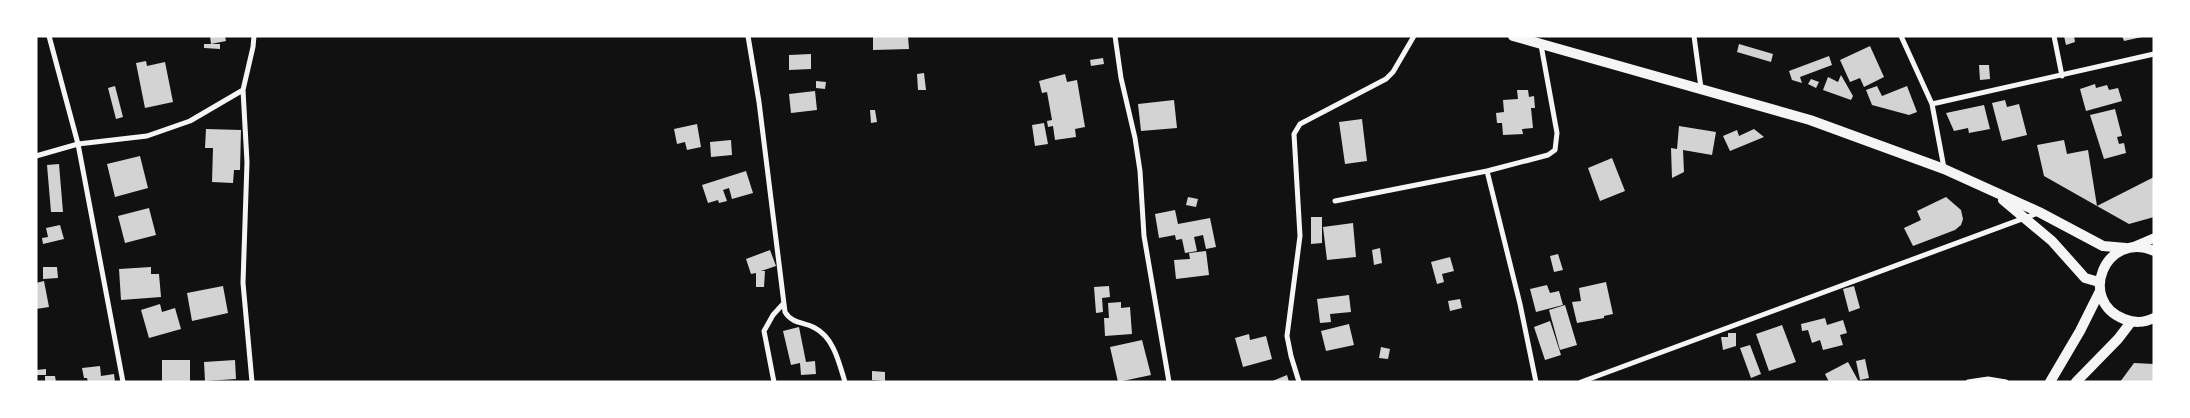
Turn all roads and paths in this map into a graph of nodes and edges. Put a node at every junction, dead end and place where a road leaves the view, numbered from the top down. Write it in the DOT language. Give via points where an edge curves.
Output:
graph roads {
  1 [pos="49,36"];
  2 [pos="254,36"];
  3 [pos="748,36"];
  4 [pos="1115,36"];
  5 [pos="1414,36"];
  6 [pos="1513,36"];
  7 [pos="1694,36"];
  8 [pos="1902,36"];
  9 [pos="2054,36"];
  10 [pos="1541,44"];
  11 [pos="2154,54"];
  12 [pos="2062,76"];
  13 [pos="1701,88"];
  14 [pos="243,90"];
  15 [pos="1932,104"];
  16 [pos="78,144"];
  17 [pos="36,156"];
  18 [pos="1944,169"];
  19 [pos="1487,171"];
  20 [pos="1995,192"];
  21 [pos="1335,201"];
  22 [pos="2039,212"];
  23 [pos="2024,219"];
  24 [pos="2154,238"];
  25 [pos="2130,247"];
  26 [pos="2154,251"];
  27 [pos="2100,286"];
  28 [pos="783,304"];
  29 [pos="2151,321"];
  30 [pos="2131,322"];
  31 [pos="123,382"];
  32 [pos="252,382"];
  33 [pos="774,382"];
  34 [pos="845,382"];
  35 [pos="1169,382"];
  36 [pos="1299,382"];
  37 [pos="1536,382"];
  38 [pos="1581,382"];
  39 [pos="1968,382"];
  40 [pos="2006,382"];
  41 [pos="2050,382"];
  42 [pos="2076,382"];
  1 -- 16 [label="street"];
  2 -- 14 [label="street"];
  3 -- 28 [label="street"];
  4 -- 35 [label="street" via="1135,138 1144,236"];
  5 -- 36 [label="street" via="1386,79 1300,124 1294,134 1300,236 1287,336"];
  6 -- 10 [label="main road"];
  7 -- 13 [label="street"];
  8 -- 15 [label="street"];
  9 -- 12 [label="street"];
  10 -- 13 [label="main road"];
  10 -- 19 [label="street" via="1558,133 1555,150 1548,155"];
  11 -- 12 [label="street"];
  12 -- 15 [label="street"];
  13 -- 18 [label="main road" via="1810,120"];
  14 -- 16 [label="street" via="190,121 147,136"];
  14 -- 32 [label="street" via="248,162 243,283"];
  15 -- 18 [label="street"];
  16 -- 17 [label="street"];
  16 -- 31 [label="street"];
  18 -- 20 [label="main road"];
  19 -- 21 [label="street"];
  19 -- 37 [label="street"];
  20 -- 22 [label="main road"];
  20 -- 23 [label="main road"];
  22 -- 23 [label="street"];
  22 -- 25 [label="main road" via="2103,246"];
  23 -- 27 [label="main road" via="2052,241 2085,278"];
  23 -- 38 [label="street"];
  24 -- 25 [label="street"];
  25 -- 26 [label="main road" via="2146,247"];
  25 -- 27 [label="main road" via="2108,261 2102,271"];
  27 -- 30 [label="main road" via="2106,305 2116,316"];
  27 -- 41 [label="main road" via="2080,330"];
  28 -- 33 [label="street" via="764,331"];
  28 -- 34 [label="street" via="788,318 815,328 829,340"];
  29 -- 30 [label="main road"];
  30 -- 42 [label="main road"];
  39 -- 40 [label="street" via="1988,379"];
}
